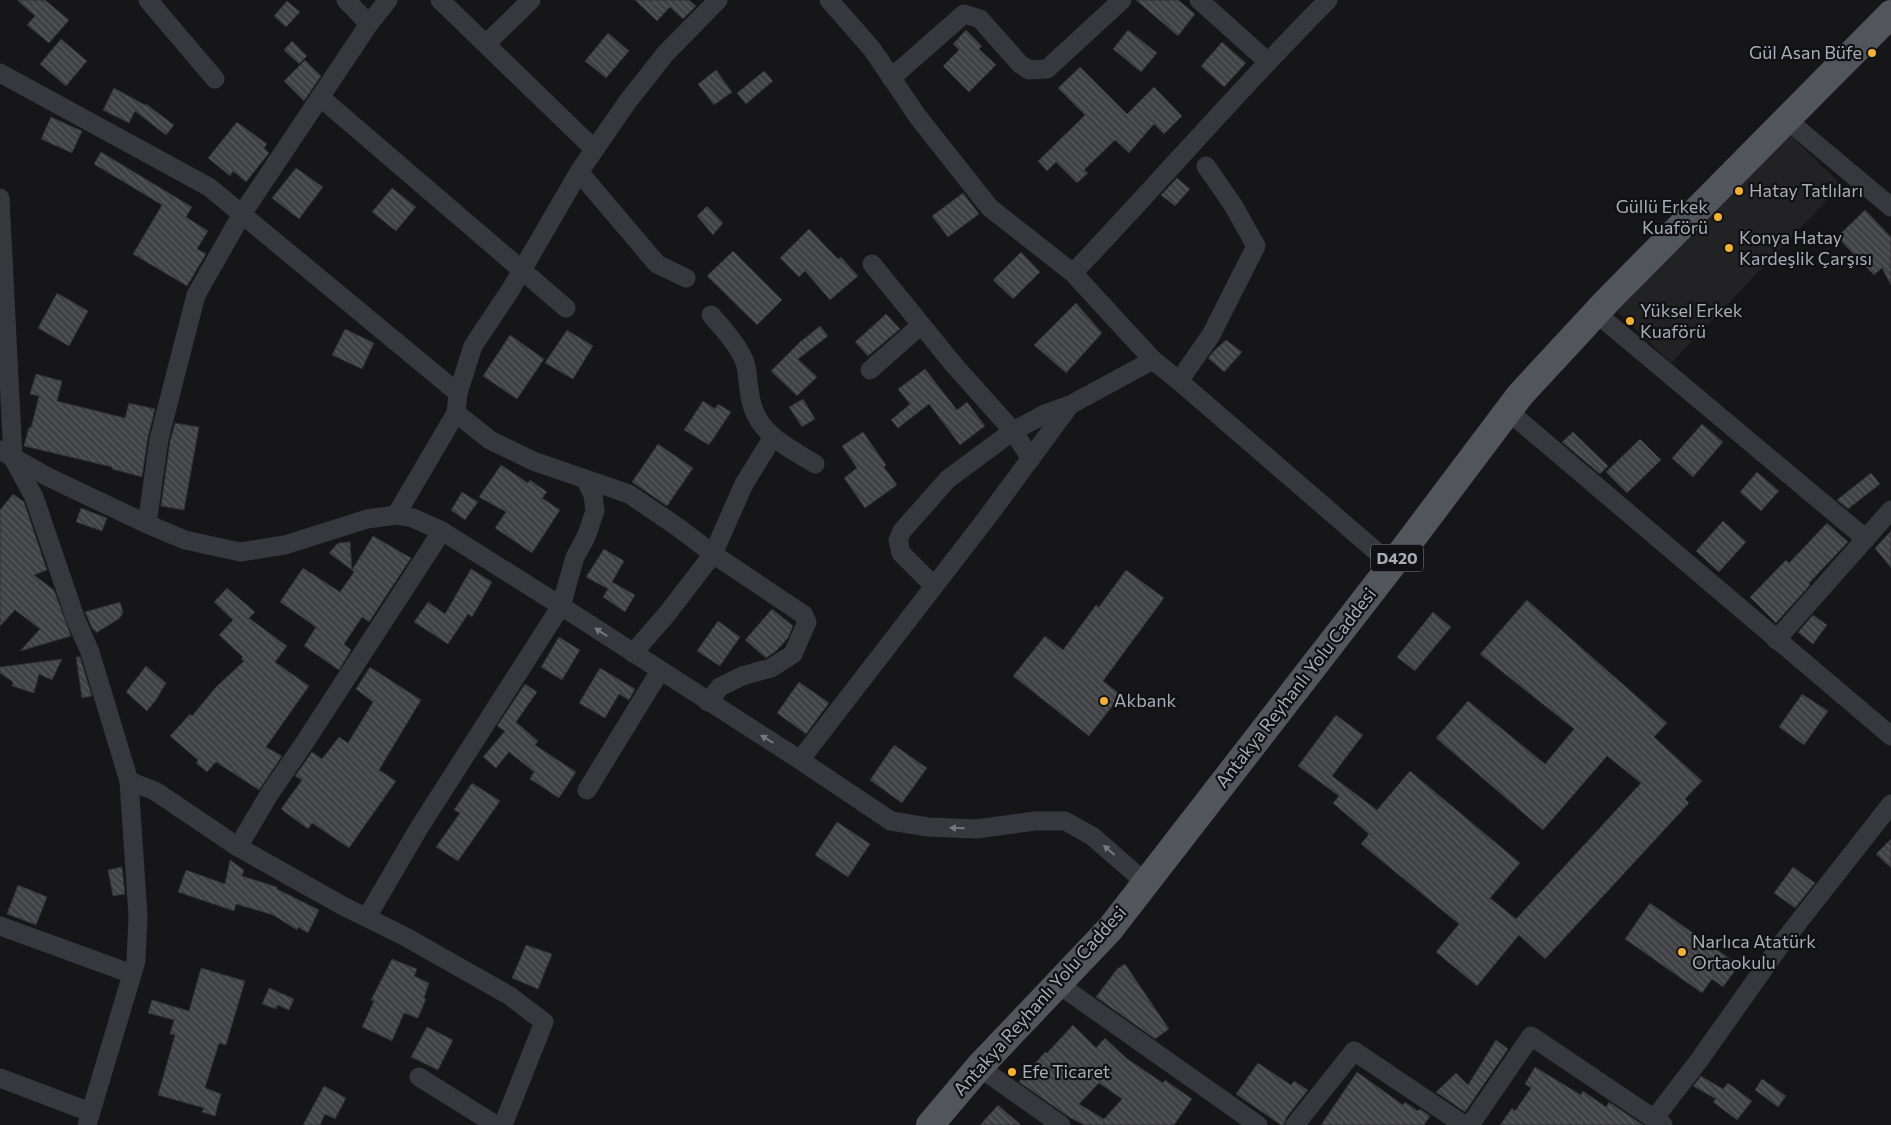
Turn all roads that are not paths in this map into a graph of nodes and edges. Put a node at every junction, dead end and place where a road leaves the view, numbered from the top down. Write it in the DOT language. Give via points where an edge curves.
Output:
graph roads {
  1 [pos="148,0"];
  2 [pos="346,0"];
  3 [pos="388,0"];
  4 [pos="440,0"];
  5 [pos="531,0"];
  6 [pos="718,0"];
  7 [pos="829,0"];
  8 [pos="1122,0"];
  9 [pos="1199,0"];
  10 [pos="1328,0"];
  11 [pos="1891,14"];
  12 [pos="369,24"];
  13 [pos="486,44"];
  14 [pos="1267,61"];
  15 [pos="0,72"];
  16 [pos="892,78"];
  17 [pos="215,79"];
  18 [pos="320,97"];
  19 [pos="1786,119"];
  20 [pos="594,149"];
  21 [pos="1206,166"];
  22 [pos="579,172"];
  23 [pos="0,198"];
  24 [pos="1891,207"];
  25 [pos="242,214"];
  26 [pos="872,264"];
  27 [pos="521,271"];
  28 [pos="1073,273"];
  29 [pos="686,278"];
  30 [pos="566,308"];
  31 [pos="1596,313"];
  32 [pos="711,315"];
  33 [pos="921,324"];
  34 [pos="1153,360"];
  35 [pos="870,370"];
  36 [pos="1179,381"];
  37 [pos="458,392"];
  38 [pos="1070,405"];
  39 [pos="1508,411"];
  40 [pos="456,413"];
  41 [pos="1013,431"];
  42 [pos="773,437"];
  43 [pos="7,454"];
  44 [pos="1031,459"];
  45 [pos="815,464"];
  46 [pos="48,477"];
  47 [pos="586,481"];
  48 [pos="28,484"];
  49 [pos="1891,510"];
  50 [pos="396,515"];
  51 [pos="147,524"];
  52 [pos="442,531"];
  53 [pos="1866,539"];
  54 [pos="713,554"];
  55 [pos="1392,565"];
  56 [pos="934,586"];
  57 [pos="561,606"];
  58 [pos="1776,640"];
  59 [pos="633,653"];
  60 [pos="660,671"];
  61 [pos="708,702"];
  62 [pos="1887,727"];
  63 [pos="800,760"];
  64 [pos="129,781"];
  65 [pos="587,790"];
  66 [pos="1891,804"];
  67 [pos="238,847"];
  68 [pos="1146,883"];
  69 [pos="367,917"];
  70 [pos="0,926"];
  71 [pos="132,974"];
  72 [pos="1058,984"];
  73 [pos="979,1067"];
  74 [pos="0,1078"];
  75 [pos="419,1078"];
  76 [pos="89,1118"];
  77 [pos="1658,1122"];
  78 [pos="496,1125"];
  79 [pos="503,1125"];
  80 [pos="930,1125"];
  81 [pos="1061,1125"];
  82 [pos="1258,1125"];
  83 [pos="1295,1125"];
  84 [pos="1464,1125"];
  85 [pos="1470,1125"];
  1 -- 17 [label="street"];
  2 -- 12 [label="street"];
  3 -- 12 [label="street"];
  4 -- 13 [label="street"];
  5 -- 13 [label="street"];
  6 -- 20 [label="street" via="666,53"];
  7 -- 16 [label="street" via="872,48"];
  8 -- 16 [label="street" via="1047,69 1030,70 1020,64 980,19 964,14"];
  9 -- 14 [label="street"];
  10 -- 14 [label="street"];
  11 -- 19 [label="main road, Antakya Reyhanlı Yolu Caddesi / D420"];
  12 -- 18 [label="street"];
  13 -- 20 [label="street"];
  14 -- 28 [label="street"];
  15 -- 25 [label="street" via="209,187"];
  16 -- 28 [label="street" via="918,118 990,208"];
  18 -- 25 [label="street"];
  18 -- 27 [label="street"];
  19 -- 24 [label="street"];
  19 -- 31 [label="main road, Antakya Reyhanlı Yolu Caddesi / D420"];
  20 -- 22 [label="street"];
  21 -- 36 [label="street" via="1256,246 1211,334"];
  22 -- 27 [label="street"];
  22 -- 29 [label="street" via="657,264"];
  23 -- 43 [label="street"];
  25 -- 37 [label="street"];
  25 -- 51 [label="street" via="196,295 159,439"];
  26 -- 33 [label="street"];
  27 -- 30 [label="street"];
  27 -- 37 [label="street" via="473,346"];
  28 -- 34 [label="street"];
  31 -- 39 [label="main road, Antakya Reyhanlı Yolu Caddesi / D420"];
  31 -- 53 [label="street"];
  32 -- 42 [label="street" via="726,331 745,363 756,416"];
  33 -- 35 [label="street"];
  33 -- 41 [label="street"];
  34 -- 36 [label="street"];
  34 -- 38 [label="street"];
  36 -- 55 [label="street"];
  37 -- 40 [label="street"];
  38 -- 41 [label="street"];
  38 -- 44 [label="street"];
  39 -- 55 [label="main road, Antakya Reyhanlı Yolu Caddesi / D420"];
  39 -- 58 [label="street"];
  40 -- 47 [label="street" via="490,440 532,461"];
  40 -- 50 [label="street"];
  41 -- 44 [label="street"];
  41 -- 56 [label="street" via="948,479 902,532 898,540 901,553"];
  42 -- 45 [label="street"];
  42 -- 54 [label="street" via="744,484"];
  43 -- 46 [label="street"];
  43 -- 48 [label="street"];
  44 -- 56 [label="street"];
  46 -- 48 [label="street"];
  46 -- 51 [label="street"];
  47 -- 54 [label="street" via="629,494"];
  47 -- 57 [label="street" via="594,496 595,511 575,557"];
  48 -- 64 [label="street" via="90,652"];
  49 -- 53 [label="street"];
  50 -- 51 [label="street" via="367,519 284,545 240,552 185,540"];
  50 -- 52 [label="street" via="413,518"];
  52 -- 57 [label="street"];
  52 -- 67 [label="street"];
  53 -- 58 [label="street"];
  54 -- 59 [label="street"];
  54 -- 61 [label="street" via="789,604 804,615 807,622 793,654 771,668 742,676 720,687"];
  55 -- 68 [label="main road, Antakya Reyhanlı Yolu Caddesi / D420"];
  56 -- 63 [label="street"];
  59 -- 57 [label="street, one-way"];
  57 -- 69 [label="street" via="419,828"];
  58 -- 62 [label="street"];
  59 -- 60 [label="street"];
  60 -- 61 [label="street"];
  60 -- 65 [label="street"];
  63 -- 61 [label="street, one-way"];
  68 -- 63 [label="street, one-way" via="1092,836 1065,821 1034,821 976,829 928,827 891,821"];
  64 -- 67 [label="street" via="156,791"];
  64 -- 71 [label="street" via="138,916 136,961"];
  66 -- 77 [label="street" via="1782,943"];
  67 -- 69 [label="street"];
  68 -- 72 [label="main road, Antakya Reyhanlı Yolu Caddesi / D420" via="1110,929"];
  69 -- 79 [label="street" via="510,996 544,1022"];
  70 -- 71 [label="street"];
  71 -- 76 [label="street"];
  72 -- 73 [label="main road, Antakya Reyhanlı Yolu Caddesi / D420"];
  72 -- 82 [label="street"];
  73 -- 80 [label="main road, Antakya Reyhanlı Yolu Caddesi / D420"];
  73 -- 81 [label="street"];
  74 -- 76 [label="street"];
  75 -- 78 [label="street"];
  77 -- 85 [label="street" via="1530,1036"];
  83 -- 84 [label="street" via="1354,1051"];
}
